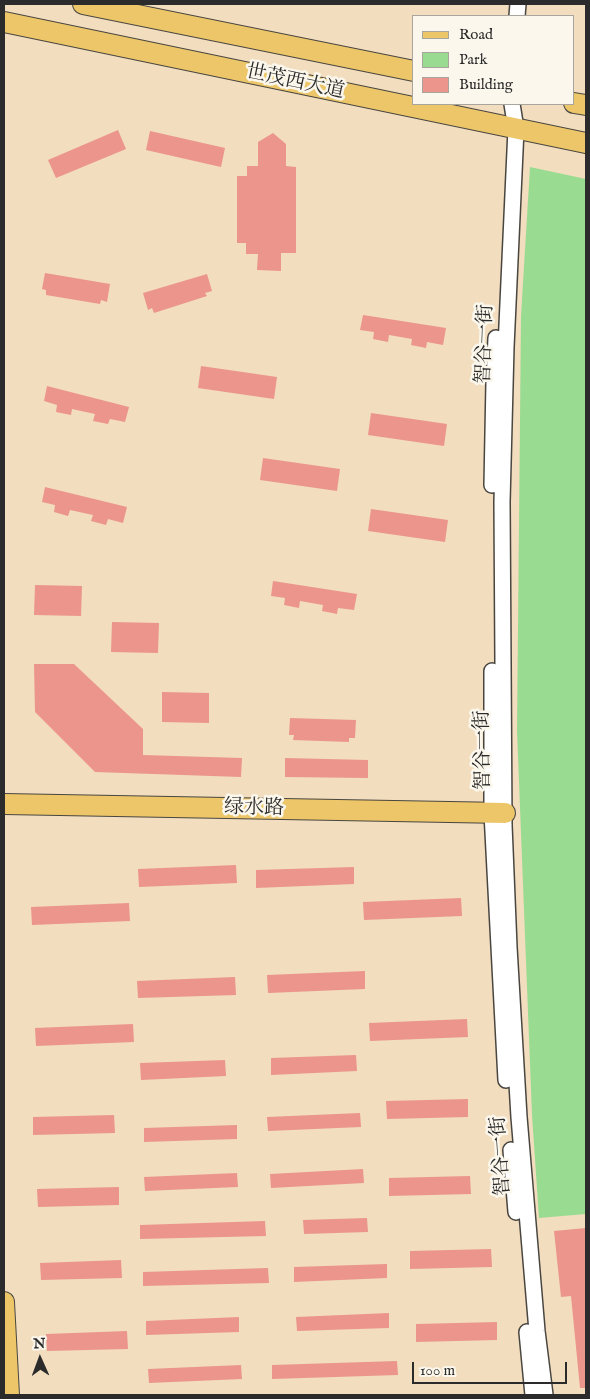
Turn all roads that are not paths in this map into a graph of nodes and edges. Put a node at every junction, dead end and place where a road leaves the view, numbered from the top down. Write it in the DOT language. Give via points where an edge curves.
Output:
graph roads {
  1 [pos="83,4"];
  2 [pos="4,22"];
  3 [pos="412,72"];
  4 [pos="512,105"];
  5 [pos="511,128"];
  6 [pos="586,143"];
  7 [pos="4,804"];
  8 [pos="4,818"];
  9 [pos="498,819"];
  10 [pos="4,1302"];
  11 [pos="9,1395"];
  12 [pos="533,1395"];
  13 [pos="545,1395"];
  1 -- 3 [label="main road, 世茂西大道"];
  2 -- 5 [label="main road, 世茂西大道"];
  4 -- 5 [label="street, 智谷一街"];
  5 -- 6 [label="main road, 世茂西大道"];
  5 -- 9 [label="street, 智谷一街" via="494,382 492,538"];
  7 -- 9 [label="main road, 绿水路"];
  8 -- 9 [label="main road, 绿水路"];
  9 -- 12 [label="street, 智谷一街" via="502,1014 512,1171"];
  9 -- 13 [label="street, 智谷一街" via="519,1117"];
  10 -- 11 [label="main road"];
}
